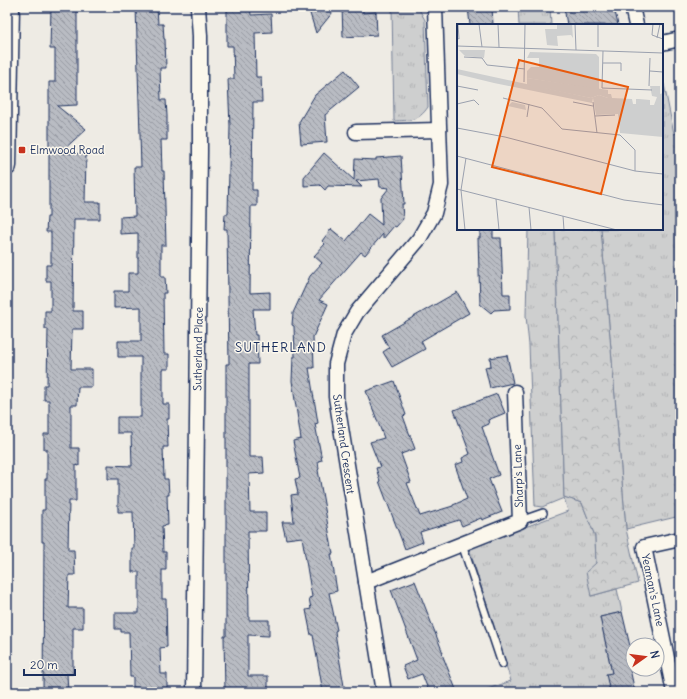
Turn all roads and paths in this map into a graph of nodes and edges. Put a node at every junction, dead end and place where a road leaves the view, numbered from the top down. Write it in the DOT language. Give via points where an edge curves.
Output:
graph roads {
  1 [pos="10,7"];
  2 [pos="198,7"];
  3 [pos="435,7"];
  4 [pos="632,7"];
  5 [pos="636,24"];
  6 [pos="680,39"];
  7 [pos="663,43"];
  8 [pos="440,130"];
  9 [pos="356,132"];
  10 [pos="7,166"];
  11 [pos="515,392"];
  12 [pos="543,513"];
  13 [pos="520,521"];
  14 [pos="680,539"];
  15 [pos="462,544"];
  16 [pos="366,582"];
  17 [pos="502,664"];
  18 [pos="194,692"];
  19 [pos="384,692"];
  20 [pos="674,692"];
  1 -- 10 [label="street"];
  2 -- 18 [label="street, Sutherland Place" via="200,151"];
  3 -- 8 [label="street, Sutherland Crescent"];
  4 -- 5 [label="street"];
  6 -- 7 [label="street"];
  8 -- 9 [label="street"];
  8 -- 16 [label="street, Sutherland Crescent" via="440,185 434,213 419,239 357,312 344,334 336,364 336,397"];
  11 -- 13 [label="street, Sharp's Lane"];
  12 -- 13 [label="lane"];
  13 -- 15 [label="street, Sharp's Lane"];
  14 -- 20 [label="street, Yeaman's Lane" via="644,547"];
  15 -- 16 [label="street, Sharp's Lane"];
  15 -- 17 [label="lane"];
  16 -- 19 [label="street, Sutherland Crescent"];
}
